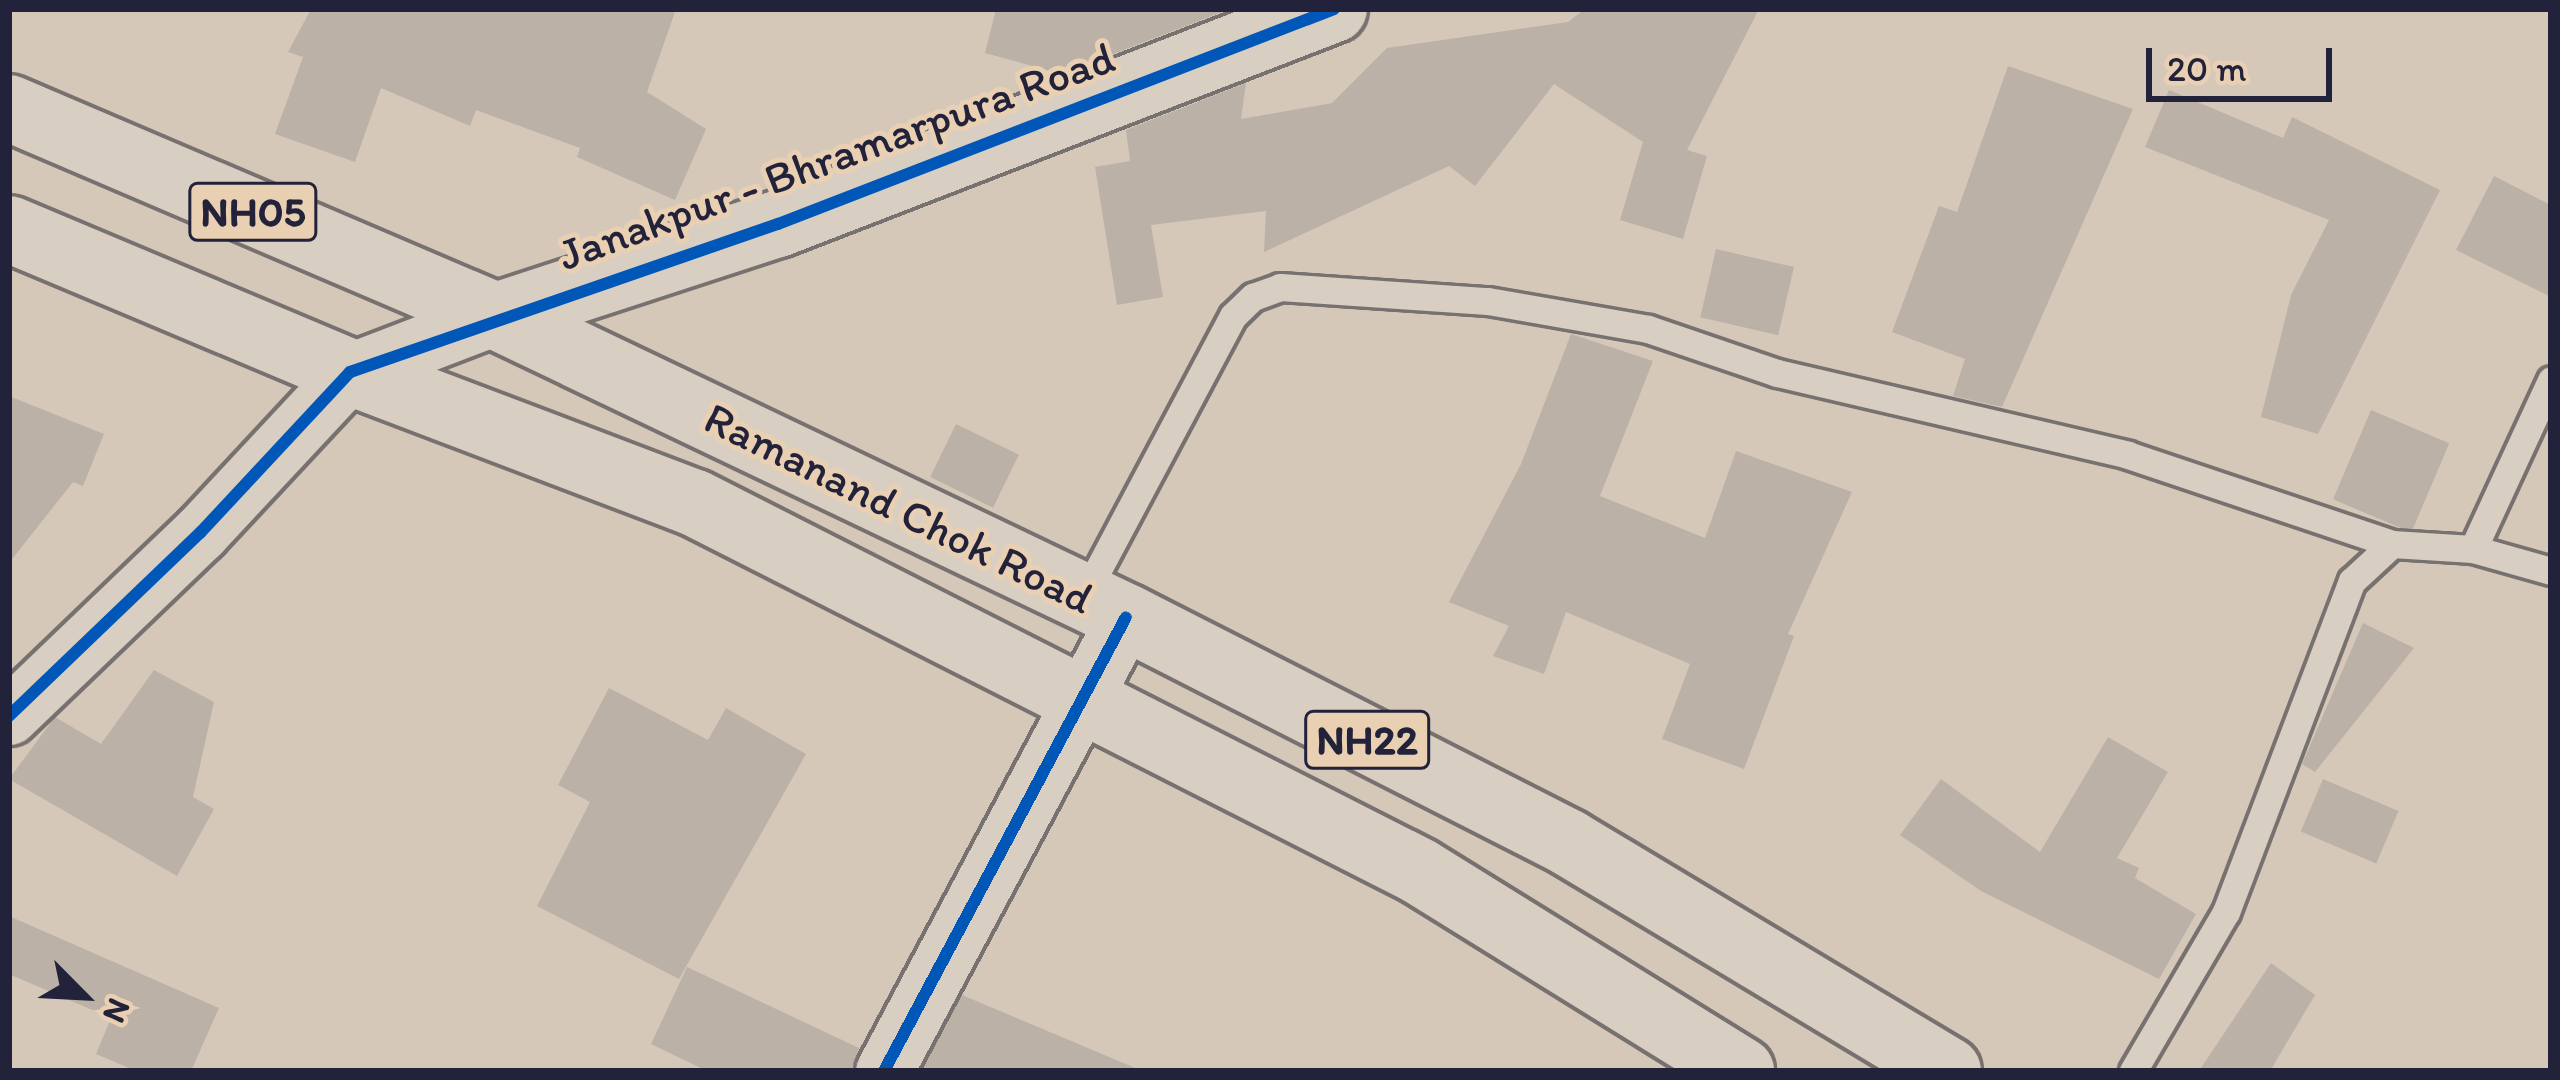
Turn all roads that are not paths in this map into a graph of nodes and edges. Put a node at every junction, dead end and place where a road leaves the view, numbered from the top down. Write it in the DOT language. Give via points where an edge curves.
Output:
graph roads {
  1 [pos="1334,9"];
  2 [pos="9,108"];
  3 [pos="9,229"];
  4 [pos="496,316"];
  5 [pos="350,372"];
  6 [pos="2551,380"];
  7 [pos="2392,544"];
  8 [pos="2474,549"];
  9 [pos="2551,572"];
  10 [pos="1105,607"];
  11 [pos="1084,698"];
  12 [pos="9,716"];
  13 [pos="884,1071"];
  14 [pos="1741,1071"];
  15 [pos="1948,1071"];
  16 [pos="2133,1071"];
  1 -- 4 [label="main road, Janakpur - Bhramarpura Road" via="778,224"];
  2 -- 4 [label="main road, Ramanand Chok Road / NH05"];
  3 -- 5 [label="main road, Ramanand Chok Road / NH22"];
  4 -- 5 [label="street"];
  4 -- 10 [label="main road, Ramanand Chok Road / NH22"];
  5 -- 11 [label="main road, Ramanand Chok Road / NH22" via="695,503"];
  5 -- 12 [label="street" via="200,532"];
  6 -- 8 [label="lane"];
  7 -- 8 [label="lane"];
  7 -- 10 [label="lane" via="2128,455 1777,374 1648,329 1488,301 1280,287 1233,316"];
  7 -- 16 [label="lane" via="2352,580 2331,620 2226,912"];
  8 -- 9 [label="lane"];
  10 -- 11 [label="street"];
  10 -- 15 [label="main road, Ramanand Chok Road / NH22" via="1569,843"];
  11 -- 13 [label="street"];
  11 -- 14 [label="main road, Ramanand Chok Road / NH22" via="1419,871"];
}
